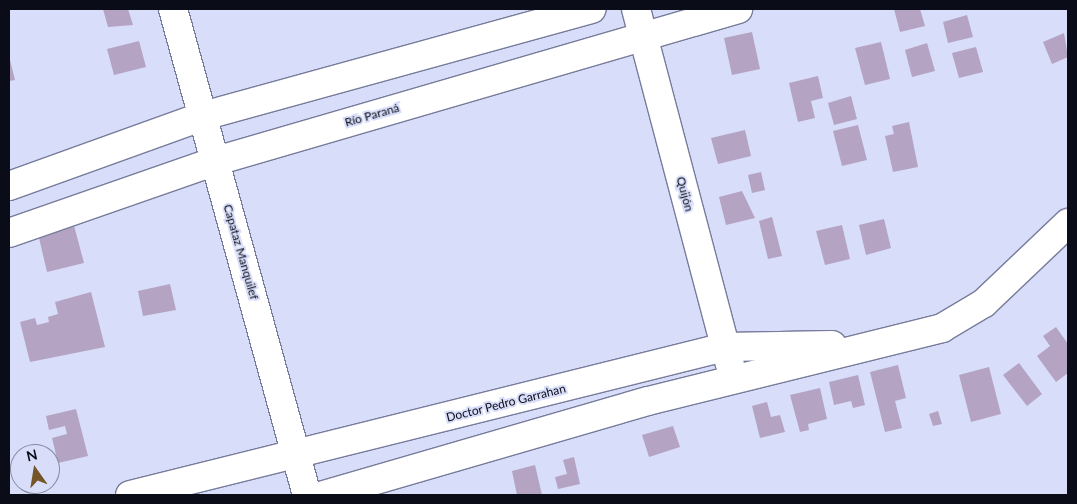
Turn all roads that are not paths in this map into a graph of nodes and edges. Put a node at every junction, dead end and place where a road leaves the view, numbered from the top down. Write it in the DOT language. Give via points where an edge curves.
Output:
graph roads {
  1 [pos="173,9"];
  2 [pos="592,9"];
  3 [pos="636,9"];
  4 [pos="738,9"];
  5 [pos="644,39"];
  6 [pos="203,116"];
  7 [pos="216,160"];
  8 [pos="9,186"];
  9 [pos="1068,223"];
  10 [pos="9,233"];
  11 [pos="886,344"];
  12 [pos="725,347"];
  13 [pos="734,380"];
  14 [pos="297,450"];
  15 [pos="414,484"];
  16 [pos="130,495"];
  17 [pos="307,495"];
  18 [pos="324,495"];
  1 -- 6 [label="street, Capataz Manquilef"];
  2 -- 6 [label="street"];
  3 -- 5 [label="street, Quijón"];
  4 -- 5 [label="street, Río Paraná"];
  5 -- 7 [label="street, Río Paraná"];
  5 -- 12 [label="street, Quijón"];
  6 -- 7 [label="street, Capataz Manquilef"];
  6 -- 8 [label="street"];
  7 -- 10 [label="street, Río Paraná"];
  7 -- 14 [label="street, Capataz Manquilef"];
  9 -- 11 [label="street, Doctor Pedro Garrahan" via="984,303 942,328"];
  11 -- 12 [label="street, Doctor Pedro Garrahan"];
  11 -- 13 [label="street, Doctor Pedro Garrahan"];
  12 -- 13 [label="street, Quijón"];
  12 -- 14 [label="street, Doctor Pedro Garrahan" via="382,435"];
  13 -- 15 [label="street, Doctor Pedro Garrahan"];
  14 -- 16 [label="street, Doctor Pedro Garrahan"];
  14 -- 17 [label="street, Capataz Manquilef"];
  15 -- 18 [label="street, Doctor Pedro Garrahan"];
}
